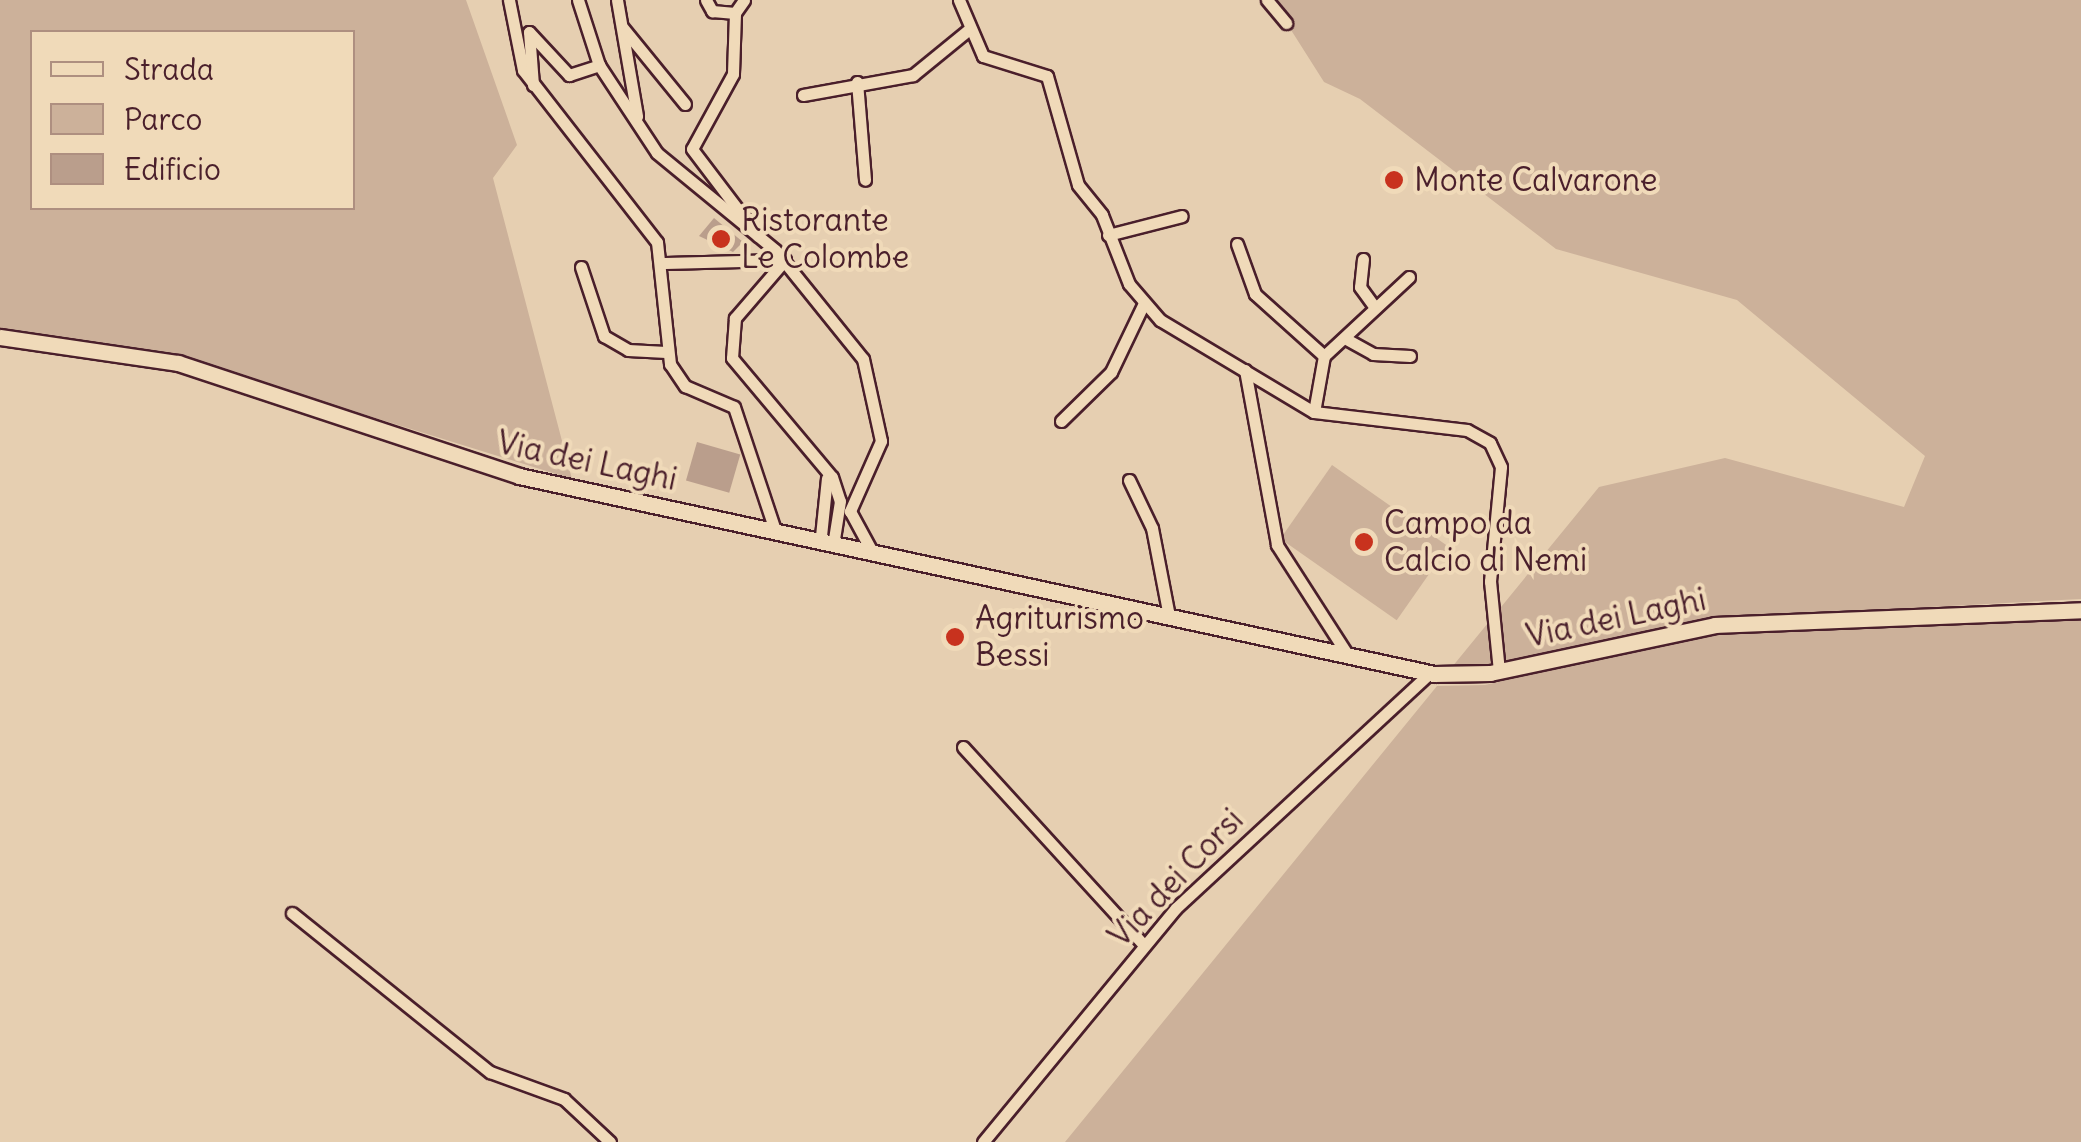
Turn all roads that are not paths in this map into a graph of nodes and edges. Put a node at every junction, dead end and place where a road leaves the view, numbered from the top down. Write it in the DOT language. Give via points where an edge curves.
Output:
graph roads {
  1 [pos="509,0"];
  2 [pos="578,0"];
  3 [pos="617,0"];
  4 [pos="706,0"];
  5 [pos="744,0"];
  6 [pos="960,0"];
  7 [pos="1267,0"];
  8 [pos="734,13"];
  9 [pos="618,15"];
  10 [pos="1286,23"];
  11 [pos="967,31"];
  12 [pos="640,55"];
  13 [pos="599,65"];
  14 [pos="622,67"];
  15 [pos="857,82"];
  16 [pos="534,85"];
  17 [pos="803,95"];
  18 [pos="685,104"];
  19 [pos="643,134"];
  20 [pos="866,180"];
  21 [pos="1182,216"];
  22 [pos="1108,235"];
  23 [pos="758,236"];
  24 [pos="1236,244"];
  25 [pos="786,260"];
  26 [pos="1364,260"];
  27 [pos="661,263"];
  28 [pos="581,268"];
  29 [pos="1408,277"];
  30 [pos="1144,303"];
  31 [pos="1373,305"];
  32 [pos="0,337"];
  33 [pos="1348,340"];
  34 [pos="666,352"];
  35 [pos="1324,356"];
  36 [pos="1410,356"];
  37 [pos="1245,370"];
  38 [pos="1314,412"];
  39 [pos="1061,421"];
  40 [pos="1129,480"];
  41 [pos="850,511"];
  42 [pos="774,527"];
  43 [pos="832,539"];
  44 [pos="870,548"];
  45 [pos="2081,610"];
  46 [pos="1170,616"];
  47 [pos="1347,654"];
  48 [pos="1499,671"];
  49 [pos="1430,673"];
  50 [pos="963,747"];
  51 [pos="292,913"];
  52 [pos="1144,945"];
  53 [pos="610,1142"];
  54 [pos="984,1142"];
  1 -- 16 [label="street" via="513,47"];
  2 -- 13 [label="street"];
  3 -- 9 [label="street"];
  4 -- 8 [label="street" via="712,11"];
  5 -- 8 [label="street"];
  6 -- 11 [label="street"];
  7 -- 10 [label="street"];
  8 -- 23 [label="street" via="734,70 692,149"];
  9 -- 12 [label="street"];
  9 -- 14 [label="street"];
  11 -- 15 [label="street" via="922,72"];
  11 -- 22 [label="street" via="994,64 1030,65 1048,76 1078,185"];
  12 -- 14 [label="street"];
  12 -- 18 [label="street"];
  13 -- 16 [label="street" via="565,72 529,32"];
  13 -- 19 [label="street"];
  14 -- 19 [label="street"];
  15 -- 17 [label="street"];
  15 -- 20 [label="street"];
  16 -- 27 [label="street" via="652,233"];
  19 -- 23 [label="street" via="684,181"];
  21 -- 22 [label="street"];
  22 -- 30 [label="street"];
  23 -- 25 [label="street"];
  24 -- 35 [label="street" via="1258,298"];
  25 -- 27 [label="street"];
  25 -- 41 [label="street" via="852,342 875,389 880,447"];
  25 -- 43 [label="street" via="736,318 732,358 839,494"];
  26 -- 31 [label="street" via="1360,287"];
  27 -- 34 [label="street"];
  28 -- 34 [label="street" via="607,340"];
  29 -- 31 [label="street"];
  30 -- 37 [label="street" via="1190,342"];
  30 -- 39 [label="street" via="1111,372"];
  31 -- 33 [label="street"];
  32 -- 42 [label="main road, Via dei Laghi" via="178,363 478,466"];
  33 -- 35 [label="street"];
  33 -- 36 [label="street" via="1373,354"];
  34 -- 42 [label="street" via="681,383 734,407"];
  35 -- 38 [label="street"];
  37 -- 38 [label="street"];
  37 -- 47 [label="street" via="1277,545"];
  38 -- 48 [label="street" via="1467,430 1493,446"];
  40 -- 46 [label="street" via="1152,528"];
  41 -- 43 [label="street"];
  41 -- 44 [label="street"];
  42 -- 43 [label="main road, Via dei Laghi"];
  43 -- 44 [label="main road, Via dei Laghi"];
  44 -- 46 [label="main road, Via dei Laghi"];
  45 -- 48 [label="main road, Via dei Laghi" via="1715,625"];
  46 -- 47 [label="main road, Via dei Laghi"];
  47 -- 49 [label="main road, Via dei Laghi"];
  48 -- 49 [label="main road, Via dei Laghi"];
  49 -- 52 [label="street, Via dei Corsi"];
  50 -- 52 [label="street"];
  51 -- 53 [label="street" via="490,1072 564,1100"];
  52 -- 54 [label="street, Via dei Corsi"];
}
